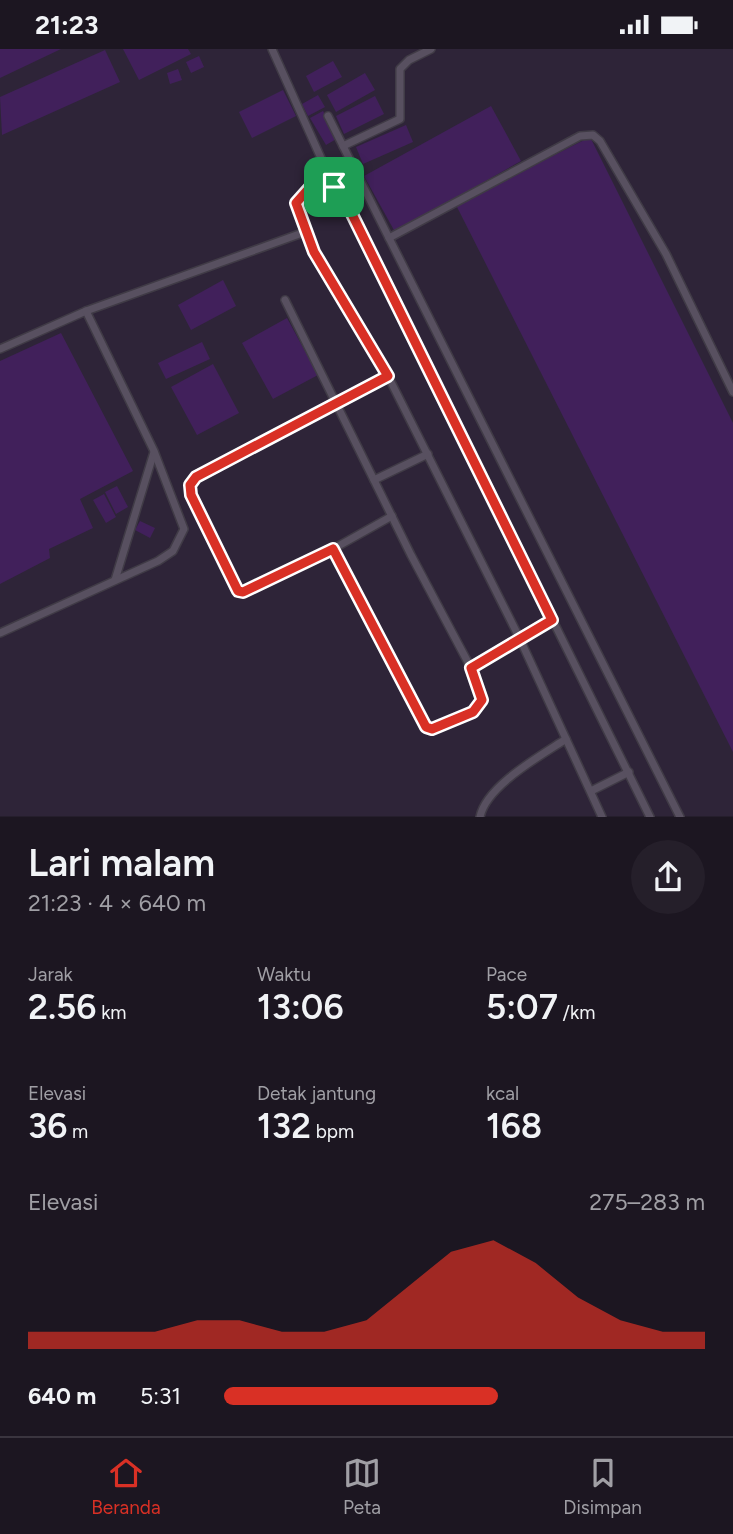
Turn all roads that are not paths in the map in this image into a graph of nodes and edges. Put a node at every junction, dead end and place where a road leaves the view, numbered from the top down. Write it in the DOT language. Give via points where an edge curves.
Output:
graph roads {
  1 [pos="270,49"];
  2 [pos="432,49"];
  3 [pos="328,116"];
  4 [pos="343,146"];
  5 [pos="332,186"];
  6 [pos="305,232"];
  7 [pos="389,238"];
  8 [pos="285,300"];
  9 [pos="86,310"];
  10 [pos="0,349"];
  11 [pos="388,376"];
  12 [pos="733,392"];
  13 [pos="336,404"];
  14 [pos="154,451"];
  15 [pos="428,454"];
  16 [pos="374,480"];
  17 [pos="392,516"];
  18 [pos="333,549"];
  19 [pos="115,580"];
  20 [pos="552,620"];
  21 [pos="0,633"];
  22 [pos="519,637"];
  23 [pos="471,668"];
  24 [pos="566,739"];
  25 [pos="629,772"];
  26 [pos="591,791"];
  27 [pos="480,817"];
  28 [pos="602,817"];
  29 [pos="650,817"];
  30 [pos="680,817"];
  1 -- 5 [label="lane"];
  2 -- 4 [label="lane" via="400,69 400,119"];
  3 -- 4 [label="lane"];
  4 -- 7 [label="lane"];
  5 -- 6 [label="lane" via="313,184 296,203"];
  5 -- 20 [label="lane" via="347,204"];
  6 -- 9 [label="lane"];
  6 -- 11 [label="lane"];
  7 -- 12 [label="lane" via="580,136 593,135 666,254"];
  7 -- 30 [label="lane"];
  8 -- 13 [label="lane"];
  9 -- 10 [label="lane"];
  9 -- 14 [label="lane"];
  11 -- 13 [label="lane"];
  11 -- 15 [label="lane"];
  13 -- 16 [label="lane"];
  13 -- 18 [label="lane" via="196,477 190,485 238,591"];
  14 -- 19 [label="lane"];
  14 -- 19 [label="lane" via="184,529 173,551"];
  15 -- 16 [label="lane"];
  15 -- 22 [label="lane"];
  16 -- 17 [label="lane"];
  17 -- 18 [label="lane"];
  17 -- 23 [label="lane"];
  18 -- 23 [label="lane" via="426,727 432,729 473,712 482,700"];
  19 -- 21 [label="lane"];
  20 -- 22 [label="lane"];
  20 -- 25 [label="lane"];
  22 -- 23 [label="lane"];
  22 -- 24 [label="lane"];
  24 -- 26 [label="lane"];
  24 -- 27 [label="lane" via="506,781 483,803"];
  25 -- 26 [label="lane"];
  25 -- 29 [label="lane"];
  26 -- 28 [label="lane"];
}
